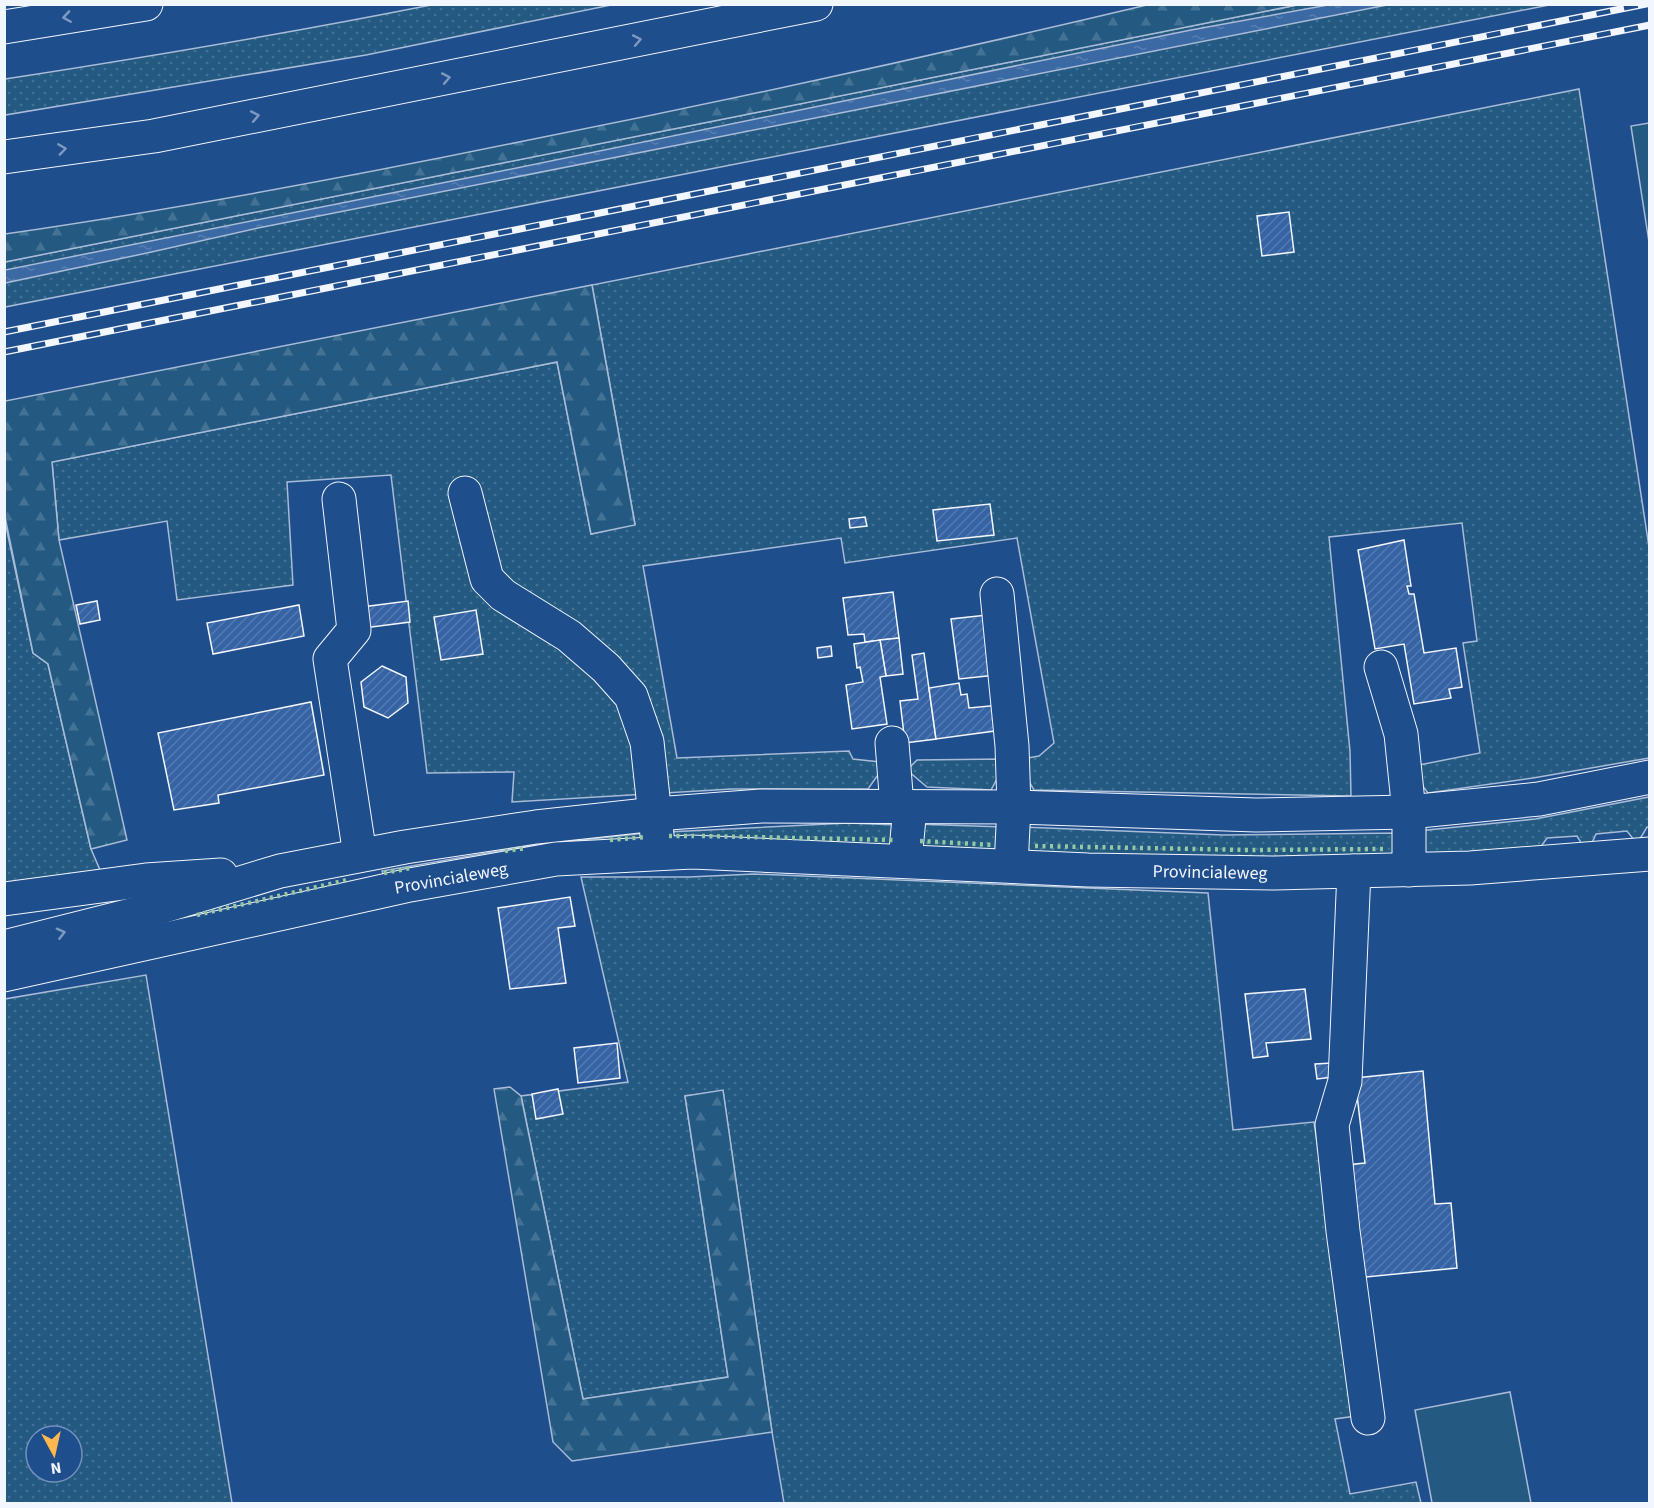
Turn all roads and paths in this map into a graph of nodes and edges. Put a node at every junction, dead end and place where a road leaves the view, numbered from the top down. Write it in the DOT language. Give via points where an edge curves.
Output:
graph roads {
  1 [pos="146,4"];
  2 [pos="816,4"];
  3 [pos="4,27"];
  4 [pos="4,157"];
  5 [pos="465,493"];
  6 [pos="339,499"];
  7 [pos="997,594"];
  8 [pos="1381,667"];
  9 [pos="892,743"];
  10 [pos="1650,777"];
  11 [pos="904,806"];
  12 [pos="1014,807"];
  13 [pos="1409,812"];
  14 [pos="656,814"];
  15 [pos="658,854"];
  16 [pos="1650,854"];
  17 [pos="360,855"];
  18 [pos="905,861"];
  19 [pos="1011,866"];
  20 [pos="1409,870"];
  21 [pos="280,871"];
  22 [pos="1354,871"];
  23 [pos="4,899"];
  24 [pos="4,947"];
  25 [pos="4,975"];
  26 [pos="1368,1418"];
  1 -- 3 [label="main road, one-way"];
  4 -- 2 [label="main road, one-way" via="154,136"];
  5 -- 14 [label="main road" via="487,579 503,595 569,636 632,696 647,742"];
  6 -- 17 [label="main road" via="354,630 330,659"];
  7 -- 12 [label="main road"];
  8 -- 13 [label="main road" via="1401,734"];
  9 -- 11 [label="main road"];
  10 -- 13 [label="main road, Provincialeweg" via="1539,799"];
  11 -- 12 [label="main road, Provincialeweg"];
  11 -- 14 [label="main road, Provincialeweg" via="761,806"];
  11 -- 18 [label="main road"];
  12 -- 13 [label="main road, Provincialeweg" via="1256,815"];
  12 -- 19 [label="main road"];
  13 -- 20 [label="main road"];
  14 -- 15 [label="main road"];
  14 -- 17 [label="main road, Provincialeweg" via="536,827"];
  15 -- 18 [label="main road, Provincialeweg"];
  15 -- 25 [label="main road, Provincialeweg" via="556,859 444,878"];
  16 -- 20 [label="main road, Provincialeweg"];
  17 -- 21 [label="main road, Provincialeweg"];
  18 -- 19 [label="main road, Provincialeweg"];
  19 -- 22 [label="main road, Provincialeweg" via="1263,873"];
  20 -- 22 [label="main road, Provincialeweg"];
  21 -- 23 [label="main road, Provincialeweg" via="146,880"];
  24 -- 21 [label="main road, Provincialeweg, one-way" via="151,910"];
  22 -- 26 [label="main road" via="1346,1081 1332,1125"];
}
